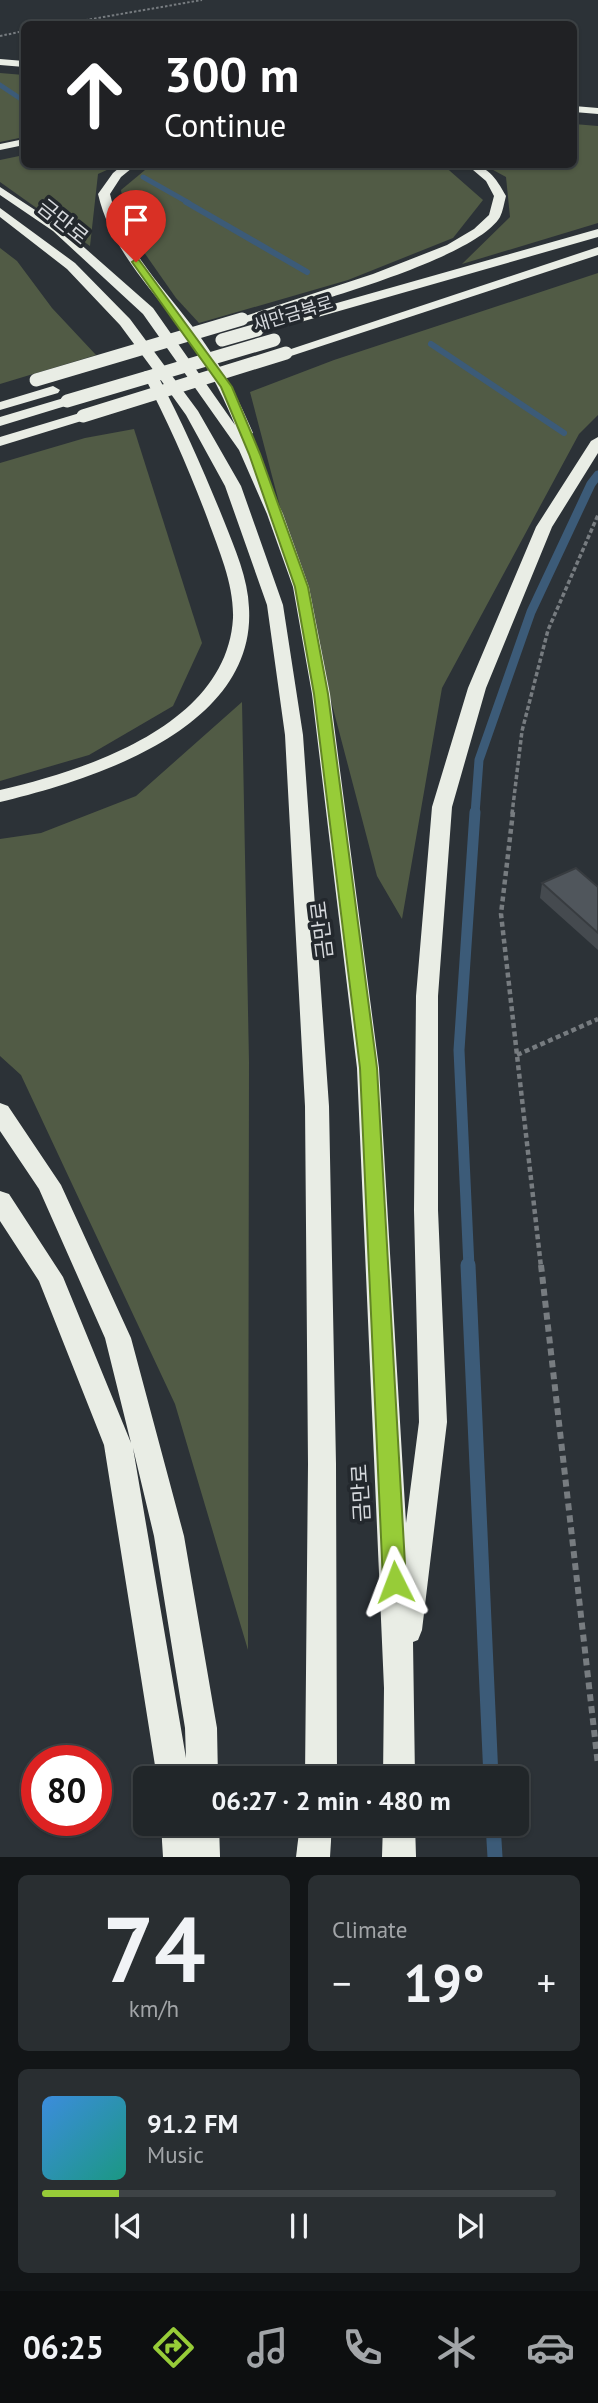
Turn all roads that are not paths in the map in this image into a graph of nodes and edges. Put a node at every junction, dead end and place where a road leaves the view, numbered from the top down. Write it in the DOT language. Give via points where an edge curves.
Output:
graph roads {
  1 [pos="0,62"];
  2 [pos="21,64"];
  3 [pos="577,111"];
  4 [pos="598,113"];
  5 [pos="21,143"];
  6 [pos="0,147"];
  7 [pos="127,168"];
  8 [pos="476,168"];
  9 [pos="0,190"];
  10 [pos="0,211"];
  11 [pos="598,233"];
  12 [pos="598,248"];
  13 [pos="125,322"];
  14 [pos="0,391"];
  15 [pos="0,405"];
  16 [pos="0,422"];
  17 [pos="598,441"];
  18 [pos="0,442"];
  19 [pos="275,514"];
  20 [pos="0,796"];
  21 [pos="0,1112"];
  22 [pos="0,1202"];
  23 [pos="400,1688"];
  24 [pos="171,1766"];
  25 [pos="202,1766"];
  26 [pos="321,1766"];
  27 [pos="399,1766"];
  28 [pos="178,1836"];
  29 [pos="202,1836"];
  30 [pos="315,1836"];
  31 [pos="399,1836"];
  32 [pos="180,1857"];
  33 [pos="203,1857"];
  34 [pos="313,1857"];
  35 [pos="399,1857"];
  1 -- 2 [label="highway"];
  3 -- 4 [label="highway"];
  5 -- 6 [label="highway"];
  7 -- 19 [label="highway" via="104,194 109,216 150,284 227,387"];
  8 -- 14 [label="highway, bridge" via="491,179 500,196 494,217 453,246 404,268"];
  9 -- 19 [label="highway, 금만로" via="57,229 148,311 246,450"];
  10 -- 13 [label="highway, 금만로" via="71,266"];
  11 -- 15 [label="highway, 새만금북로, bridge"];
  12 -- 16 [label="highway, 새만금북로, bridge"];
  12 -- 18 [label="highway, bridge" via="286,353"];
  13 -- 20 [label="highway" via="191,454 236,572 241,621 234,656 210,694 164,734 112,763 49,786"];
  13 -- 26 [label="highway, 금만로" via="193,414 233,486 275,605 295,735 317,1106"];
  17 -- 23 [label="highway" via="544,527 477,688 442,807 427,996 426,1210 433,1422"];
  19 -- 23 [label="highway, 금만로" via="301,587 321,694 368,1068"];
  21 -- 25 [label="highway" via="49,1185 118,1338 169,1536 201,1728"];
  22 -- 24 [label="highway" via="50,1277 118,1446"];
  23 -- 27 [label="highway, 금만로"];
  28 -- 32 [label="highway"];
  29 -- 33 [label="highway"];
  30 -- 34 [label="highway"];
  31 -- 35 [label="highway"];
}
